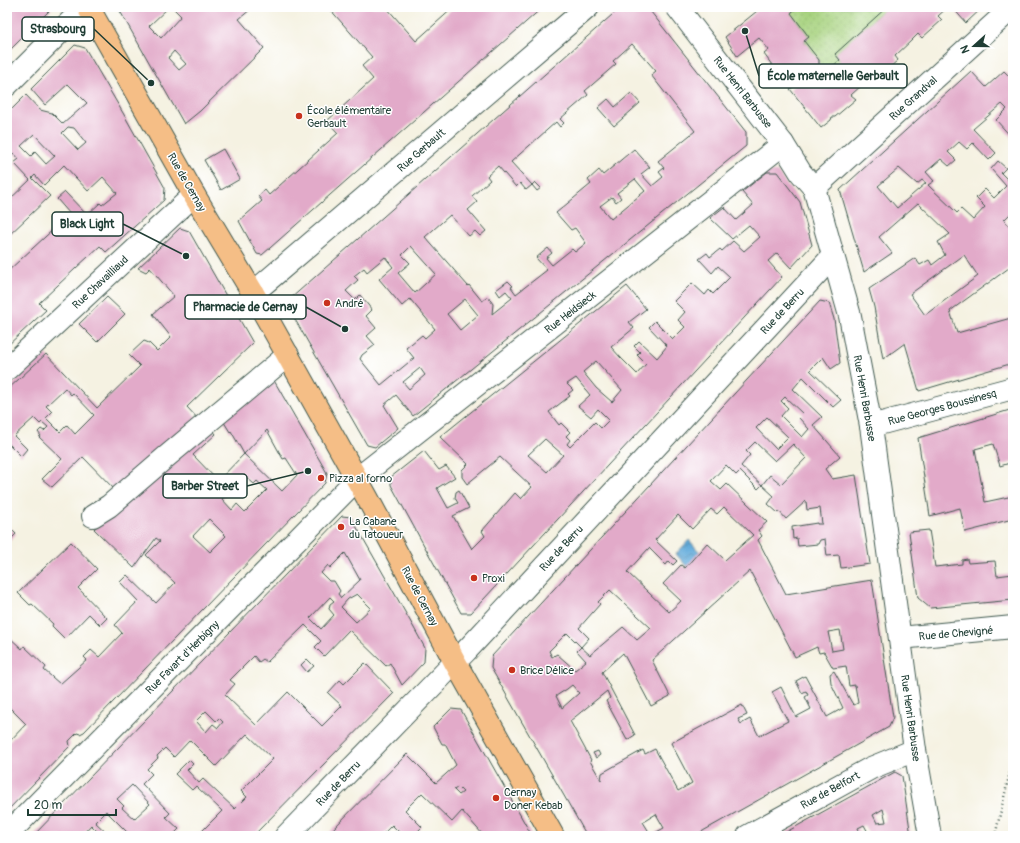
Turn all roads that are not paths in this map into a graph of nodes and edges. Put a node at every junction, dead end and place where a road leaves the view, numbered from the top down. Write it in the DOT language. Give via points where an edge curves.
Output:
graph roads {
  1 [pos="87,7"];
  2 [pos="588,7"];
  3 [pos="677,7"];
  4 [pos="1013,8"];
  5 [pos="7,85"];
  6 [pos="783,144"];
  7 [pos="814,188"];
  8 [pos="194,196"];
  9 [pos="833,256"];
  10 [pos="253,293"];
  11 [pos="288,355"];
  12 [pos="7,369"];
  13 [pos="1013,388"];
  14 [pos="871,426"];
  15 [pos="357,479"];
  16 [pos="93,516"];
  17 [pos="1013,627"];
  18 [pos="900,638"];
  19 [pos="454,662"];
  20 [pos="915,750"];
  21 [pos="7,835"];
  22 [pos="286,836"];
  23 [pos="553,836"];
  24 [pos="748,836"];
  25 [pos="930,836"];
  1 -- 5 [label="street"];
  1 -- 8 [label="main road, Rue de Cernay"];
  2 -- 10 [label="street, Rue Gerbault"];
  3 -- 6 [label="street, Rue Henri Barbusse"];
  4 -- 7 [label="street, Rue Grandval"];
  6 -- 7 [label="street, Rue Henri Barbusse"];
  6 -- 15 [label="street, Rue Heidsieck"];
  7 -- 9 [label="street, Rue Henri Barbusse"];
  8 -- 10 [label="main road, Rue de Cernay"];
  8 -- 12 [label="street, Rue Chavailliaud"];
  9 -- 14 [label="street, Rue Henri Barbusse" via="850,316"];
  9 -- 19 [label="street, Rue de Berru"];
  10 -- 11 [label="main road, Rue de Cernay"];
  11 -- 15 [label="main road, Rue de Cernay"];
  11 -- 16 [label="street" via="110,506"];
  13 -- 14 [label="street, Rue Georges Boussinesq"];
  14 -- 18 [label="street, Rue Henri Barbusse"];
  15 -- 19 [label="main road, Rue de Cernay"];
  15 -- 21 [label="street, Rue Favart d'Herbigny"];
  17 -- 18 [label="street, Rue de Chevigné"];
  18 -- 20 [label="street, Rue Henri Barbusse"];
  19 -- 22 [label="street, Rue de Berru"];
  19 -- 23 [label="main road, Rue de Cernay"];
  20 -- 24 [label="street, Rue de Belfort" via="871,768"];
  20 -- 25 [label="street, Rue Henri Barbusse"];
}
